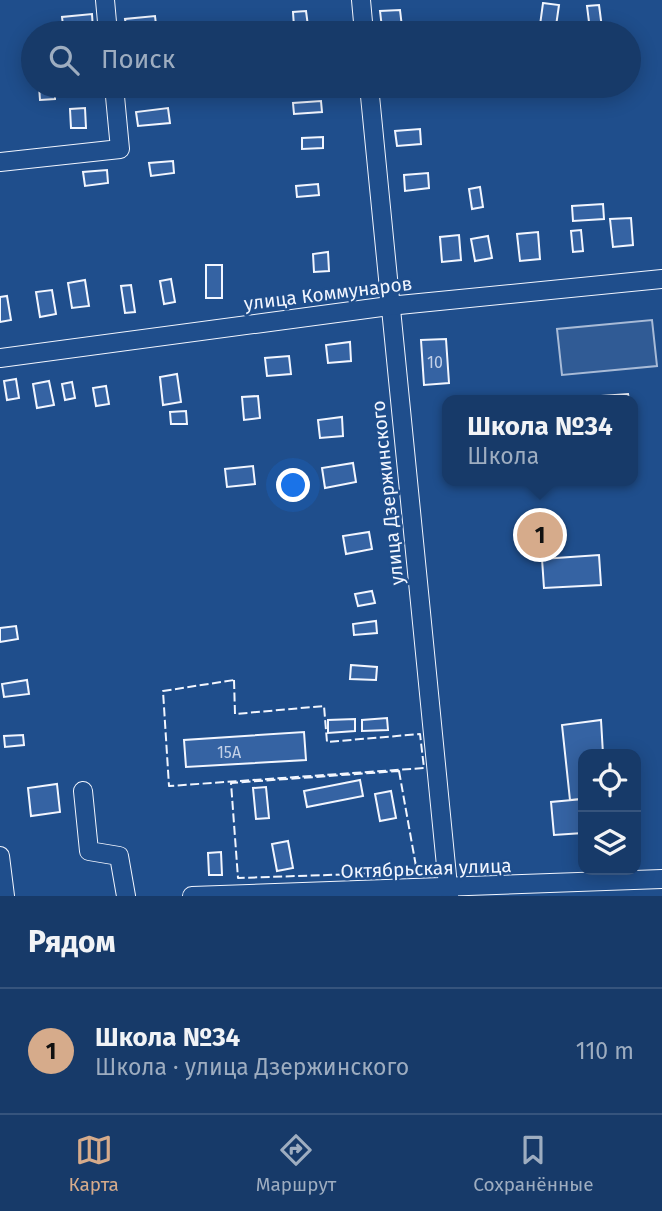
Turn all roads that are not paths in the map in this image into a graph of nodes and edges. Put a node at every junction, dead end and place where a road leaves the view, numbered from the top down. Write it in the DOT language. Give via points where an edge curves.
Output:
graph roads {
  1 [pos="105,0"];
  2 [pos="360,0"];
  3 [pos="107,21"];
  4 [pos="363,21"];
  5 [pos="115,98"];
  6 [pos="370,98"];
  7 [pos="0,162"];
  8 [pos="662,279"];
  9 [pos="389,306"];
  10 [pos="0,358"];
  11 [pos="83,791"];
  12 [pos="0,856"];
  13 [pos="662,879"];
  14 [pos="449,892"];
  15 [pos="5,896"];
  16 [pos="126,896"];
  17 [pos="192,896"];
  1 -- 3 [label="street"];
  2 -- 4 [label="street"];
  5 -- 7 [label="street" via="120,149"];
  6 -- 9 [label="street, улица Дзержинского"];
  8 -- 9 [label="street, улица Коммунаров"];
  9 -- 10 [label="street, улица Коммунаров"];
  9 -- 14 [label="street, улица Дзержинского"];
  11 -- 16 [label="street" via="89,851 119,856"];
  12 -- 15 [label="street"];
  13 -- 14 [label="street, Октябрьская улица"];
  14 -- 17 [label="street, Октябрьская улица"];
}
